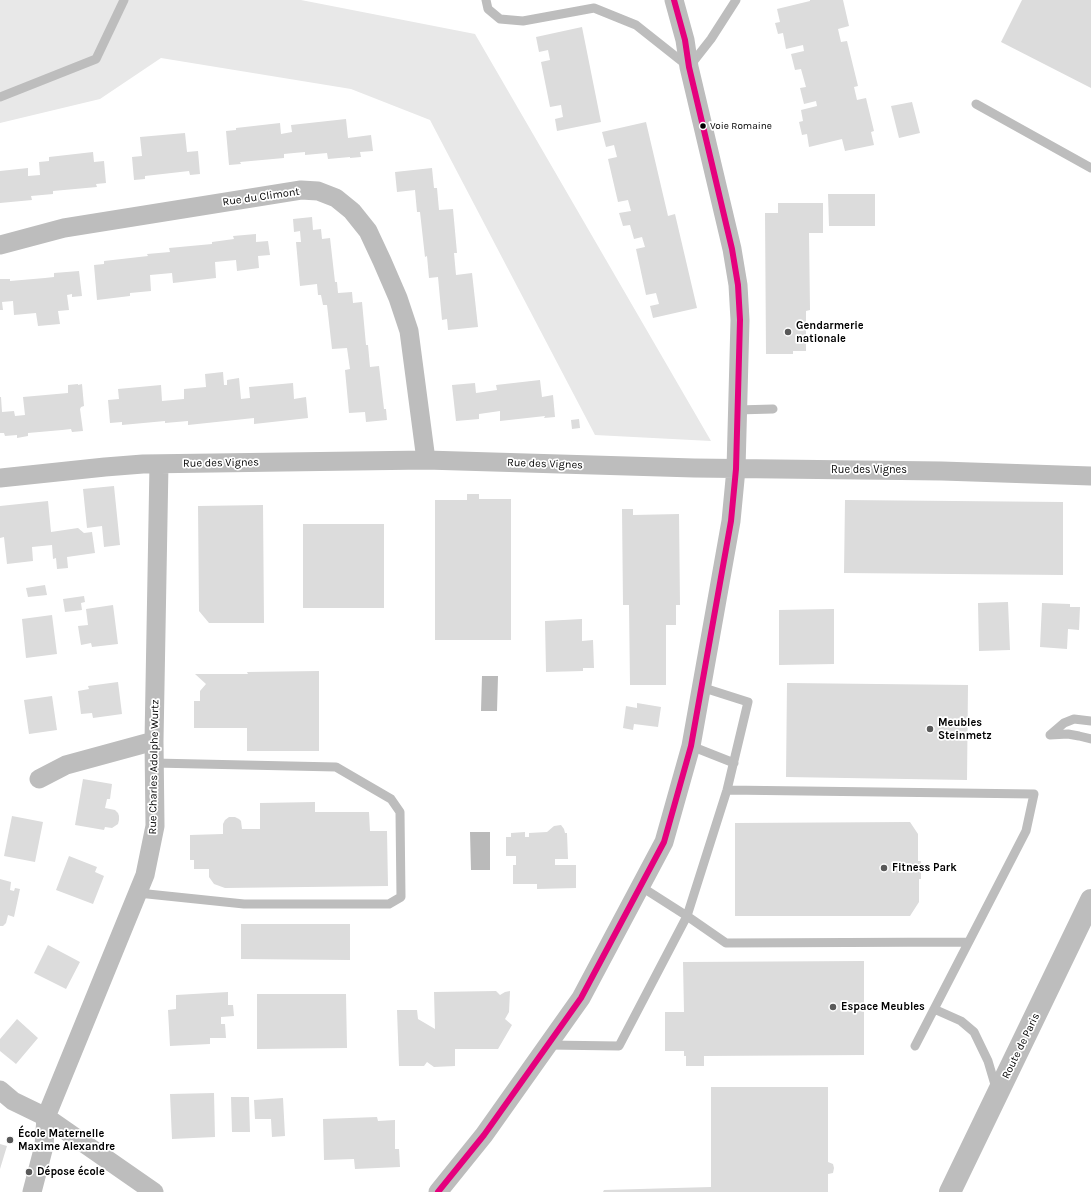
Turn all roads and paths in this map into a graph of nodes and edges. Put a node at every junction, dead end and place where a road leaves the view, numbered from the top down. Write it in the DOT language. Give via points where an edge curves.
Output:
graph roads {
  1 [pos="124,0"];
  2 [pos="486,0"];
  3 [pos="674,0"];
  4 [pos="736,0"];
  5 [pos="689,67"];
  6 [pos="0,97"];
  7 [pos="976,104"];
  8 [pos="1091,168"];
  9 [pos="0,245"];
  10 [pos="737,410"];
  11 [pos="773,410"];
  12 [pos="426,460"];
  13 [pos="159,464"];
  14 [pos="736,469"];
  15 [pos="1091,476"];
  16 [pos="0,478"];
  17 [pos="701,687"];
  18 [pos="1091,721"];
  19 [pos="1091,739"];
  20 [pos="154,740"];
  21 [pos="691,746"];
  22 [pos="154,763"];
  23 [pos="734,763"];
  24 [pos="39,779"];
  25 [pos="728,790"];
  26 [pos="640,886"];
  27 [pos="138,893"];
  28 [pos="1091,900"];
  29 [pos="687,916"];
  30 [pos="968,942"];
  31 [pos="934,1009"];
  32 [pos="548,1045"];
  33 [pos="915,1046"];
  34 [pos="0,1090"];
  35 [pos="998,1094"];
  36 [pos="46,1117"];
  37 [pos="32,1192"];
  38 [pos="154,1192"];
  39 [pos="438,1192"];
  40 [pos="950,1192"];
  1 -- 6 [label="lane" via="96,59"];
  2 -- 5 [label="lane" via="488,9 500,19 523,21 594,8 636,25"];
  3 -- 5 [label="street"];
  4 -- 5 [label="lane"];
  5 -- 10 [label="street" via="732,249 738,285 740,320"];
  7 -- 8 [label="lane"];
  9 -- 12 [label="street, Rue du Climont" via="64,228 301,190 318,191 336,198 352,211 368,231 398,298 409,331"];
  10 -- 11 [label="lane"];
  10 -- 14 [label="street"];
  12 -- 13 [label="street, Rue des Vignes"];
  12 -- 14 [label="street, Rue des Vignes"];
  13 -- 16 [label="street, Rue des Vignes"];
  13 -- 20 [label="street, Rue Charles Adolphe Wurtz"];
  14 -- 15 [label="street, Rue des Vignes" via="942,471"];
  14 -- 17 [label="street" via="731,521"];
  17 -- 21 [label="street"];
  17 -- 23 [label="lane" via="748,702"];
  18 -- 19 [label="lane" via="1074,719 1064,723 1050,735 1068,734"];
  20 -- 22 [label="street, Rue Charles Adolphe Wurtz"];
  20 -- 24 [label="street" via="66,765"];
  21 -- 23 [label="lane"];
  21 -- 26 [label="street" via="664,842"];
  22 -- 27 [label="street, Rue Charles Adolphe Wurtz" via="154,826 145,875"];
  22 -- 27 [label="lane" via="336,767 391,799 400,812 401,897 389,904 244,904"];
  23 -- 25 [label="lane"];
  25 -- 29 [label="lane"];
  25 -- 30 [label="lane" via="1034,794 1026,831"];
  26 -- 29 [label="lane"];
  26 -- 32 [label="street" via="581,998"];
  27 -- 36 [label="street, Rue Charles Adolphe Wurtz"];
  28 -- 35 [label="main road, Route de Paris"];
  29 -- 30 [label="lane" via="726,943"];
  29 -- 32 [label="lane" via="619,1046"];
  30 -- 31 [label="lane"];
  31 -- 33 [label="lane"];
  31 -- 35 [label="lane" via="961,1021 974,1032 988,1061"];
  32 -- 39 [label="street" via="484,1135"];
  34 -- 36 [label="street" via="13,1101"];
  35 -- 40 [label="main road, Route de Paris"];
  36 -- 37 [label="street, Rue Charles Adolphe Wurtz" via="44,1146"];
  36 -- 38 [label="street"];
}
